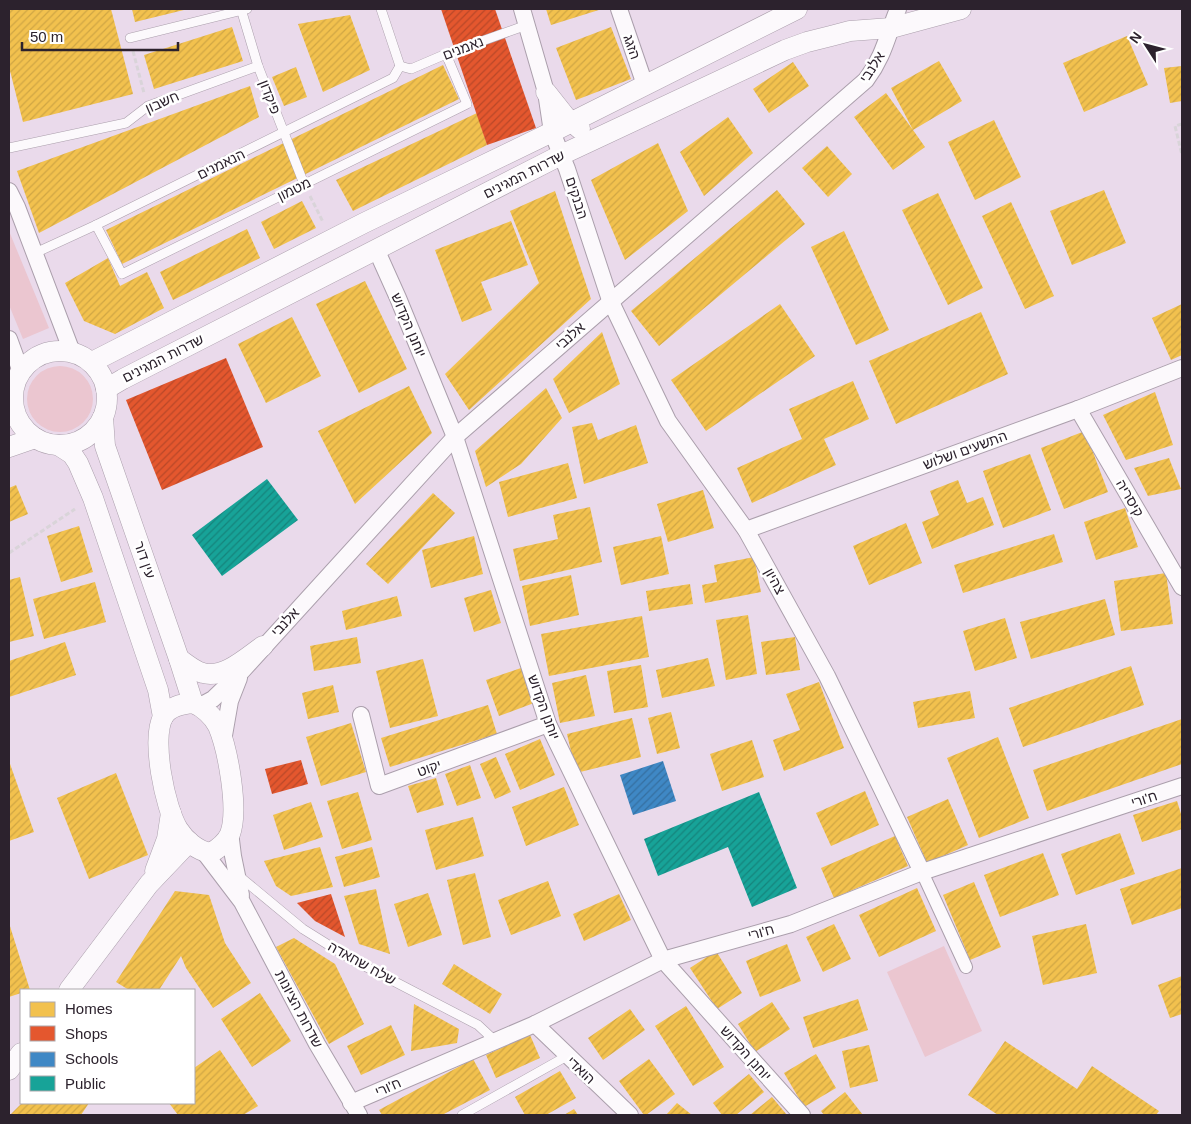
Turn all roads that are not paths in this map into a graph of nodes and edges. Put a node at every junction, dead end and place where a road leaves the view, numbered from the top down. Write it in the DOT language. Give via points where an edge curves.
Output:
graph roads {
  1 [pos="243,9"];
  2 [pos="381,9"];
  3 [pos="522,9"];
  4 [pos="619,9"];
  5 [pos="797,9"];
  6 [pos="898,9"];
  7 [pos="960,9"];
  8 [pos="527,24"];
  9 [pos="891,28"];
  10 [pos="130,38"];
  11 [pos="446,54"];
  12 [pos="258,66"];
  13 [pos="400,66"];
  14 [pos="646,85"];
  15 [pos="546,92"];
  16 [pos="572,122"];
  17 [pos="552,132"];
  18 [pos="283,133"];
  19 [pos="597,138"];
  20 [pos="9,148"];
  21 [pos="561,155"];
  22 [pos="304,184"];
  23 [pos="9,192"];
  24 [pos="13,205"];
  25 [pos="96,225"];
  26 [pos="376,249"];
  27 [pos="35,253"];
  28 [pos="610,300"];
  29 [pos="9,343"];
  30 [pos="72,352"];
  31 [pos="92,362"];
  32 [pos="1182,368"];
  33 [pos="21,372"];
  34 [pos="106,389"];
  35 [pos="1078,409"];
  36 [pos="11,410"];
  37 [pos="103,417"];
  38 [pos="455,437"];
  39 [pos="35,438"];
  40 [pos="58,445"];
  41 [pos="9,447"];
  42 [pos="746,530"];
  43 [pos="1182,587"];
  44 [pos="263,646"];
  45 [pos="179,658"];
  46 [pos="242,671"];
  47 [pos="196,704"];
  48 [pos="361,715"];
  49 [pos="163,717"];
  50 [pos="548,724"];
  51 [pos="223,741"];
  52 [pos="1182,786"];
  53 [pos="171,814"];
  54 [pos="230,832"];
  55 [pos="196,847"];
  56 [pos="922,872"];
  57 [pos="236,874"];
  58 [pos="149,884"];
  59 [pos="242,902"];
  60 [pos="663,960"];
  61 [pos="966,967"];
  62 [pos="70,989"];
  63 [pos="535,1024"];
  64 [pos="494,1040"];
  65 [pos="567,1056"];
  66 [pos="355,1109"];
  67 [pos="462,1115"];
  68 [pos="630,1115"];
  69 [pos="802,1115"];
  1 -- 10 [label="lane"];
  1 -- 12 [label="lane, פיקדון"];
  2 -- 13 [label="lane"];
  3 -- 8 [label="street, הבנקים"];
  4 -- 14 [label="street, הזגג"];
  5 -- 14 [label="street, שדרות המגינים"];
  6 -- 9 [label="street, אלנבי"];
  7 -- 9 [label="street, שדרות המגינים"];
  8 -- 11 [label="lane, נאמנים"];
  8 -- 15 [label="street, הבנקים"];
  9 -- 19 [label="street, שדרות המגינים" via="850,31 807,42"];
  9 -- 28 [label="street, אלנבי" via="877,65 866,80"];
  11 -- 13 [label="lane, נאמנים" via="411,69"];
  11 -- 22 [label="lane, מטמון" via="467,104"];
  12 -- 18 [label="lane, פיקדון"];
  12 -- 20 [label="lane, חשבון" via="148,106 126,123"];
  13 -- 18 [label="lane, הנאמנים" via="393,78"];
  14 -- 16 [label="street, שדרות המגינים"];
  15 -- 16 [label="street"];
  15 -- 17 [label="street, הבנקים"];
  16 -- 17 [label="street, שדרות המגינים"];
  16 -- 19 [label="street"];
  17 -- 21 [label="street, הבנקים"];
  17 -- 31 [label="street, שדרות המגינים"];
  18 -- 22 [label="lane, פיקדון"];
  18 -- 25 [label="lane, הנאמנים"];
  19 -- 21 [label="street, שדרות המגינים"];
  21 -- 26 [label="street, שדרות המגינים"];
  21 -- 28 [label="street, הבנקים"];
  22 -- 25 [label="lane, מטמון" via="122,274"];
  23 -- 24 [label="street"];
  24 -- 27 [label="street"];
  25 -- 27 [label="lane, הנאמנים"];
  26 -- 34 [label="street, שדרות המגינים"];
  26 -- 38 [label="street, יוחנן הקדוש"];
  27 -- 30 [label="street"];
  28 -- 38 [label="street, אלנבי"];
  28 -- 42 [label="street, צהיון" via="668,421"];
  29 -- 33 [label="street"];
  30 -- 31 [label="street"];
  30 -- 33 [label="street" via="43,354 30,361"];
  31 -- 34 [label="street" via="102,375"];
  32 -- 35 [label="street, התשעים ושלוש"];
  33 -- 36 [label="street" via="15,383"];
  34 -- 37 [label="street"];
  35 -- 42 [label="street, התשעים ושלוש"];
  35 -- 43 [label="street, קיסריה"];
  36 -- 39 [label="street"];
  37 -- 40 [label="street" via="85,438 72,444"];
  37 -- 45 [label="street, עין דור" via="105,446"];
  38 -- 44 [label="street, אלנבי"];
  38 -- 50 [label="street, יוחנן הקדוש"];
  39 -- 40 [label="street"];
  39 -- 41 [label="street"];
  40 -- 49 [label="street" via="72,454 78,463 93,498 158,690"];
  42 -- 56 [label="street, צהיון" via="828,676"];
  44 -- 45 [label="street" via="218,673 205,674"];
  44 -- 46 [label="street, אלנבי"];
  45 -- 47 [label="street, עין דור"];
  46 -- 47 [label="street, אלנבי" via="214,699"];
  46 -- 51 [label="street, אלנבי" via="230,701"];
  47 -- 49 [label="street" via="174,707"];
  47 -- 51 [label="street" via="213,719"];
  48 -- 50 [label="street, יקוט" via="379,786"];
  49 -- 53 [label="street" via="158,740"];
  50 -- 60 [label="street, יוחנן הקדוש"];
  51 -- 54 [label="street" via="233,799"];
  52 -- 56 [label="street, ח'ורי"];
  53 -- 55 [label="street" via="178,829"];
  53 -- 58 [label="street" via="164,850"];
  54 -- 55 [label="street" via="226,842 211,853"];
  54 -- 57 [label="street, שדרות הציונות"];
  55 -- 58 [label="street"];
  55 -- 59 [label="street, שדרות הציונות"];
  56 -- 60 [label="street, ח'ורי" via="791,924"];
  56 -- 61 [label="street"];
  57 -- 59 [label="street, שדרות הציונות"];
  57 -- 64 [label="lane, שלח שחאדה" via="303,929 351,959 478,1025"];
  58 -- 62 [label="street"];
  59 -- 66 [label="street, שדרות הציונות"];
  60 -- 63 [label="street, ח'ורי"];
  60 -- 69 [label="street, יוחנן הקדוש"];
  63 -- 64 [label="street, ח'ורי"];
  63 -- 65 [label="street, הואדי"];
  64 -- 66 [label="street, ח'ורי"];
  65 -- 67 [label="lane"];
  65 -- 68 [label="street, הואדי"];
}
